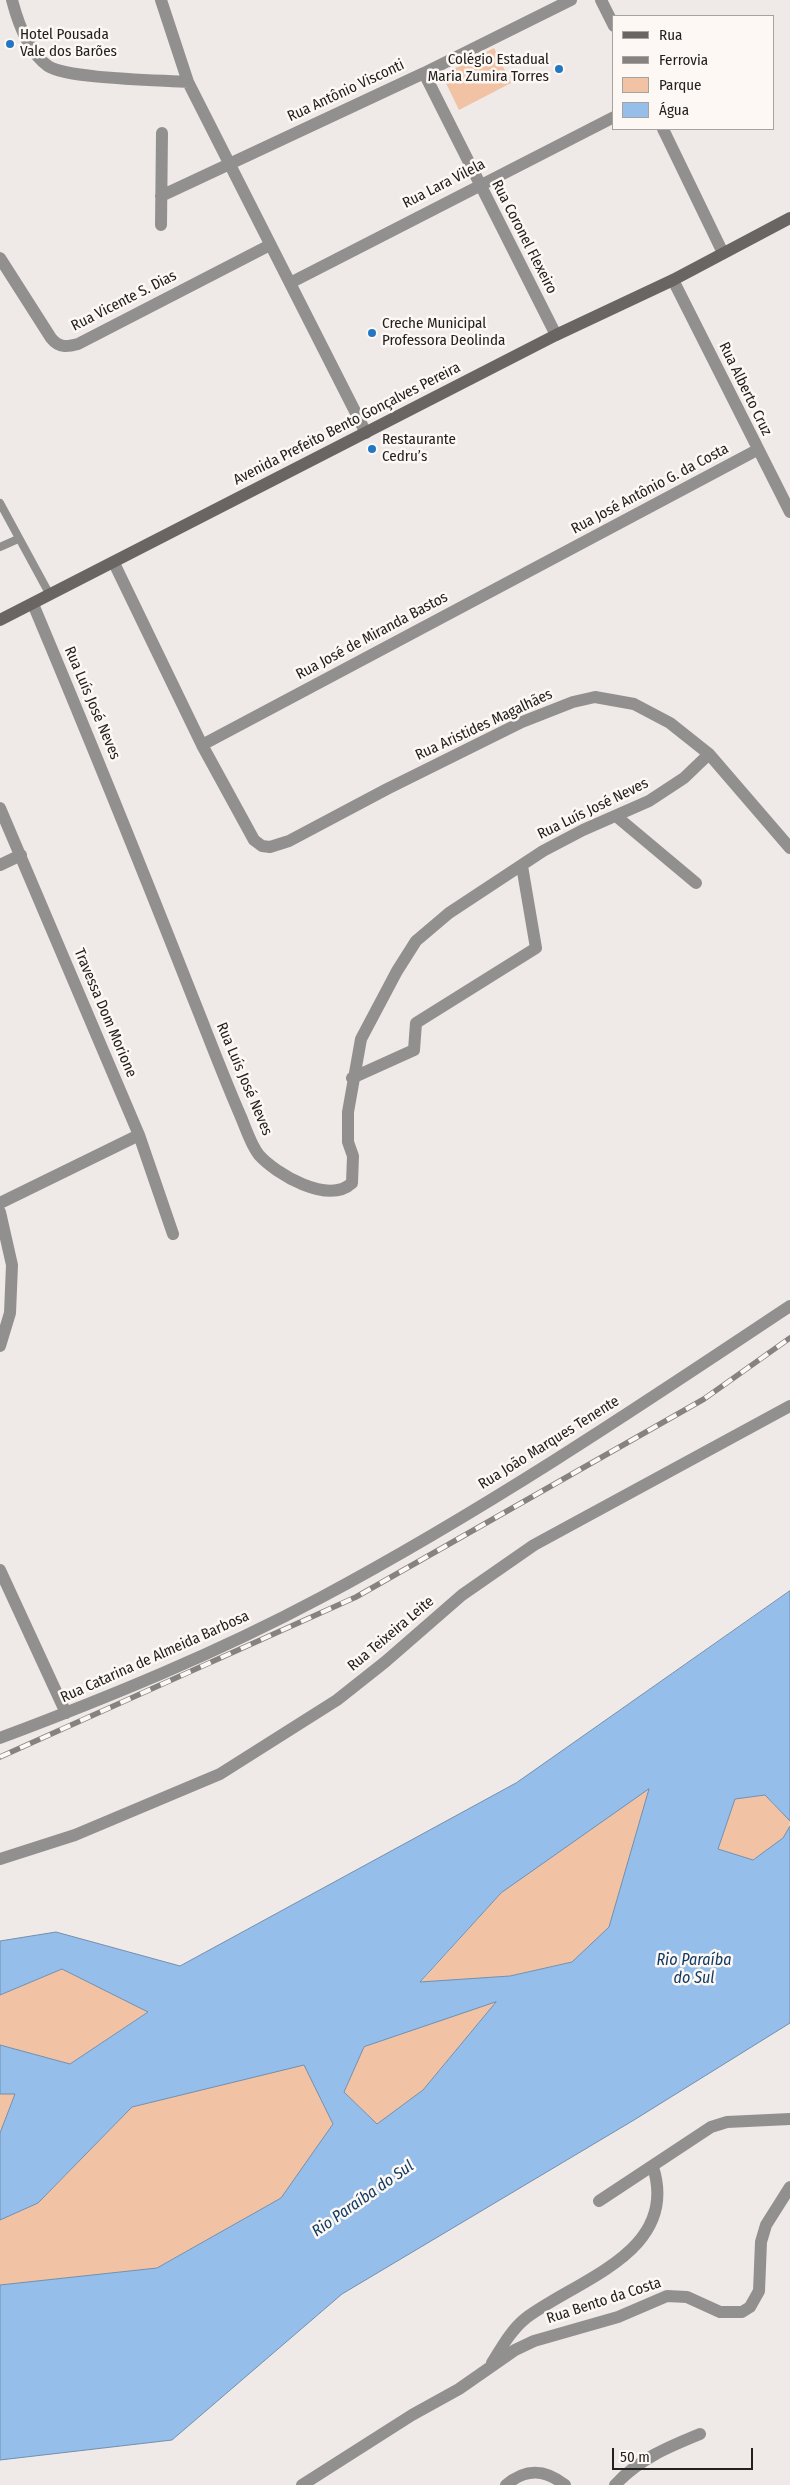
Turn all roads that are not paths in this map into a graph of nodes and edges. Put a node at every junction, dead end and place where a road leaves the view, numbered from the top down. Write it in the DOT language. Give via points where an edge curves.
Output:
graph roads {
  1 [pos="12,0"];
  2 [pos="161,0"];
  3 [pos="571,0"];
  4 [pos="601,0"];
  5 [pos="612,22"];
  6 [pos="424,73"];
  7 [pos="188,82"];
  8 [pos="612,118"];
  9 [pos="663,130"];
  10 [pos="162,133"];
  11 [pos="229,164"];
  12 [pos="479,184"];
  13 [pos="161,196"];
  14 [pos="790,218"];
  15 [pos="161,225"];
  16 [pos="270,245"];
  17 [pos="723,253"];
  18 [pos="0,258"];
  19 [pos="673,280"];
  20 [pos="290,282"];
  21 [pos="556,336"];
  22 [pos="366,433"];
  23 [pos="757,450"];
  24 [pos="0,503"];
  25 [pos="790,512"];
  26 [pos="18,538"];
  27 [pos="0,547"];
  28 [pos="558,556"];
  29 [pos="114,563"];
  30 [pos="50,595"];
  31 [pos="33,604"];
  32 [pos="0,620"];
  33 [pos="202,745"];
  34 [pos="709,754"];
  35 [pos="0,808"];
  36 [pos="616,816"];
  37 [pos="790,848"];
  38 [pos="21,855"];
  39 [pos="0,865"];
  40 [pos="522,866"];
  41 [pos="696,883"];
  42 [pos="352,1078"];
  43 [pos="140,1135"];
  44 [pos="0,1203"];
  45 [pos="0,1212"];
  46 [pos="173,1234"];
  47 [pos="790,1306"];
  48 [pos="0,1346"];
  49 [pos="790,1406"];
  50 [pos="0,1570"];
  51 [pos="319,1598"];
  52 [pos="66,1713"];
  53 [pos="0,1738"];
  54 [pos="0,1859"];
  55 [pos="790,2119"];
  56 [pos="653,2167"];
  57 [pos="790,2187"];
  58 [pos="599,2201"];
  59 [pos="491,2365"];
  60 [pos="700,2434"];
  61 [pos="302,2485"];
  62 [pos="506,2485"];
  63 [pos="565,2485"];
  64 [pos="615,2485"];
  1 -- 7 [label="street" via="33,49 50,68 92,76"];
  2 -- 7 [label="street"];
  3 -- 6 [label="street, Rua Antônio Visconti"];
  4 -- 5 [label="street"];
  6 -- 11 [label="street, Rua Antônio Visconti"];
  6 -- 12 [label="street, Rua Coronel Flexeiro"];
  7 -- 11 [label="street"];
  8 -- 12 [label="street, Rua Lara Vilela"];
  9 -- 17 [label="street"];
  10 -- 13 [label="street"];
  11 -- 13 [label="street, Rua Antônio Visconti"];
  11 -- 16 [label="street"];
  12 -- 20 [label="street, Rua Lara Vilela"];
  12 -- 21 [label="street, Rua Coronel Flexeiro"];
  13 -- 15 [label="street"];
  14 -- 17 [label="street, Avenida Prefeito Bento Gonçalves Pereira"];
  16 -- 18 [label="street, Rua Vicente S. Dias" via="70,346 62,346 51,338"];
  16 -- 20 [label="street"];
  17 -- 19 [label="street, Avenida Prefeito Bento Gonçalves Pereira"];
  19 -- 21 [label="street, Avenida Prefeito Bento Gonçalves Pereira"];
  19 -- 23 [label="street, Rua Alberto Cruz"];
  20 -- 22 [label="street"];
  21 -- 22 [label="street, Avenida Prefeito Bento Gonçalves Pereira"];
  22 -- 29 [label="street, Avenida Prefeito Bento Gonçalves Pereira"];
  23 -- 25 [label="street, Rua Alberto Cruz"];
  23 -- 28 [label="street, Rua José Antônio G. da Costa"];
  24 -- 26 [label="lane"];
  26 -- 27 [label="lane"];
  26 -- 30 [label="lane"];
  28 -- 33 [label="street, Rua José de Miranda Bastos"];
  29 -- 30 [label="street, Avenida Prefeito Bento Gonçalves Pereira"];
  29 -- 33 [label="street"];
  30 -- 31 [label="street, Avenida Prefeito Bento Gonçalves Pereira"];
  31 -- 32 [label="street, Avenida Prefeito Bento Gonçalves Pereira"];
  31 -- 42 [label="street, Rua Luís José Neves" via="112,790 257,1153 293,1182 328,1189 348,1187 354,1177 353,1156 348,1142"];
  33 -- 34 [label="street, Rua Aristides Magalhães" via="254,840 270,847 289,841 522,722 573,702 595,698 634,704 670,723"];
  34 -- 36 [label="street, Rua Luís José Neves" via="667,790"];
  34 -- 37 [label="street, Rua Aristides Magalhães"];
  35 -- 38 [label="street, Travessa Dom Morione"];
  36 -- 40 [label="street, Rua Luís José Neves" via="543,851"];
  36 -- 41 [label="street"];
  38 -- 39 [label="street"];
  38 -- 43 [label="street, Travessa Dom Morione"];
  40 -- 42 [label="street, Rua Luís José Neves" via="449,913 416,941 361,1039"];
  40 -- 42 [label="street" via="536,948 416,1023 414,1050"];
  43 -- 44 [label="street"];
  43 -- 46 [label="street, Travessa Dom Morione"];
  45 -- 48 [label="street" via="12,1265 10,1313"];
  47 -- 51 [label="street, Rua João Marques Tenente" via="455,1521"];
  49 -- 54 [label="street, Rua Teixeira Leite" via="527,1550 462,1595 337,1700 220,1774 75,1835"];
  50 -- 52 [label="street"];
  51 -- 52 [label="street, Rua Catarina de Almeida Barbosa" via="192,1661"];
  52 -- 53 [label="street, Rua Catarina de Almeida Barbosa"];
  55 -- 56 [label="street" via="727,2122 711,2127"];
  56 -- 58 [label="street"];
  56 -- 59 [label="street, Rua Bento da Costa" via="657,2186 655,2213 641,2242 607,2269 525,2319 512,2332"];
  57 -- 59 [label="street, Rua Bento da Costa" via="766,2225 761,2242 759,2291 750,2307 742,2312 720,2312 686,2297 667,2296 618,2317 534,2340"];
  59 -- 61 [label="street, Rua Bento da Costa" via="459,2390 412,2415"];
  60 -- 64 [label="street" via="657,2452"];
  62 -- 63 [label="street" via="530,2472 544,2472"];
}
